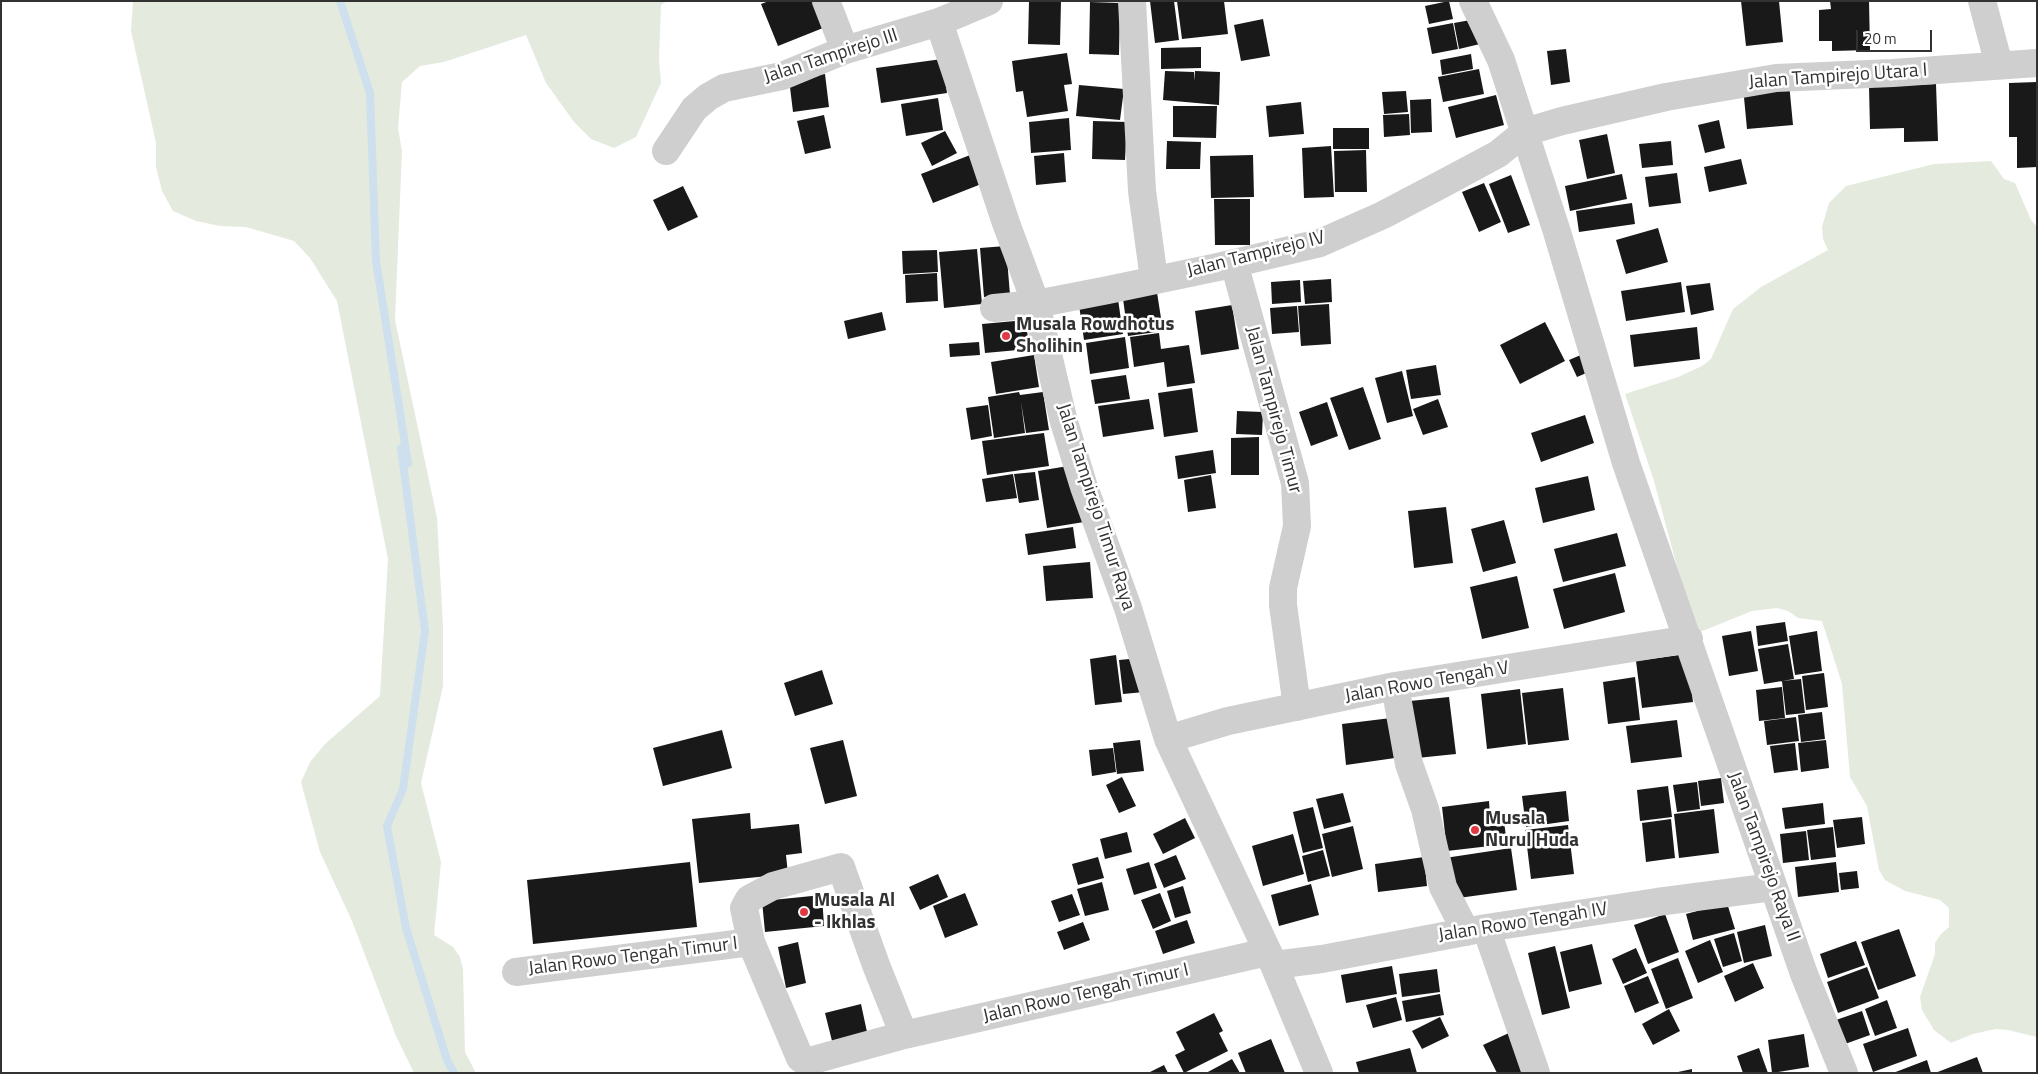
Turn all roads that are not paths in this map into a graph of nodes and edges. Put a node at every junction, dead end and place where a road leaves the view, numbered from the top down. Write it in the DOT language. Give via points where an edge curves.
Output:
graph roads {
  1 [pos="826,1"];
  2 [pos="989,1"];
  3 [pos="1132,1"];
  4 [pos="1473,1"];
  5 [pos="1982,1"];
  6 [pos="939,22"];
  7 [pos="845,50"];
  8 [pos="2037,63"];
  9 [pos="1999,65"];
  10 [pos="1525,132"];
  11 [pos="666,151"];
  12 [pos="1234,263"];
  13 [pos="1154,279"];
  14 [pos="1036,304"];
  15 [pos="994,308"];
  16 [pos="1689,639"];
  17 [pos="1395,686"];
  18 [pos="1297,707"];
  19 [pos="1168,739"];
  20 [pos="1773,887"];
  21 [pos="1476,930"];
  22 [pos="751,942"];
  23 [pos="1271,959"];
  24 [pos="516,972"];
  25 [pos="904,1035"];
  26 [pos="1319,1073"];
  27 [pos="1536,1073"];
  28 [pos="1844,1073"];
  1 -- 7 [label="street"];
  2 -- 6 [label="street, Jalan Tampirejo III"];
  3 -- 13 [label="street" via="1142,191"];
  4 -- 10 [label="street, Jalan Tampirejo Raya II" via="1501,60"];
  5 -- 9 [label="street"];
  6 -- 7 [label="street, Jalan Tampirejo III"];
  6 -- 14 [label="street, Jalan Tampirejo Timur Raya"];
  7 -- 11 [label="street, Jalan Tampirejo III" via="782,76 724,88 708,97 694,110"];
  8 -- 9 [label="street, Jalan Tampirejo Utara I"];
  9 -- 10 [label="street, Jalan Tampirejo Utara I" via="1776,78 1666,97"];
  10 -- 12 [label="street, Jalan Tampirejo IV" via="1498,154 1383,215 1320,243"];
  10 -- 16 [label="street, Jalan Tampirejo Raya II" via="1626,463"];
  12 -- 13 [label="street, Jalan Tampirejo IV"];
  12 -- 18 [label="street, Jalan Tampirejo Timur" via="1295,483 1297,526 1282,605"];
  13 -- 14 [label="street, Jalan Tampirejo IV"];
  14 -- 15 [label="street, Jalan Tampirejo IV"];
  14 -- 19 [label="street, Jalan Tampirejo Timur Raya" via="1064,422 1128,608"];
  16 -- 17 [label="street, Jalan Rowo Tengah V"];
  16 -- 20 [label="street, Jalan Tampirejo Raya II"];
  17 -- 18 [label="street, Jalan Rowo Tengah V"];
  17 -- 21 [label="street" via="1409,764 1425,809 1443,887"];
  18 -- 19 [label="street, Jalan Rowo Tengah V"];
  19 -- 23 [label="street, Jalan Tampirejo Timur Raya"];
  20 -- 21 [label="street, Jalan Rowo Tengah IV"];
  20 -- 28 [label="street, Jalan Tampirejo Raya II"];
  21 -- 23 [label="street, Jalan Rowo Tengah IV" via="1322,959"];
  21 -- 27 [label="street"];
  22 -- 24 [label="street, Jalan Rowo Tengah Timur I"];
  22 -- 25 [label="street, Jalan Rowo Tengah Timur I" via="804,1062"];
  22 -- 25 [label="street, Jalan Rowo Tengah Timur I" via="744,908 749,899 772,886 841,867"];
  23 -- 25 [label="street, Jalan Rowo Tengah Timur I"];
  23 -- 26 [label="street, Jalan Tampirejo Timur Raya"];
}
